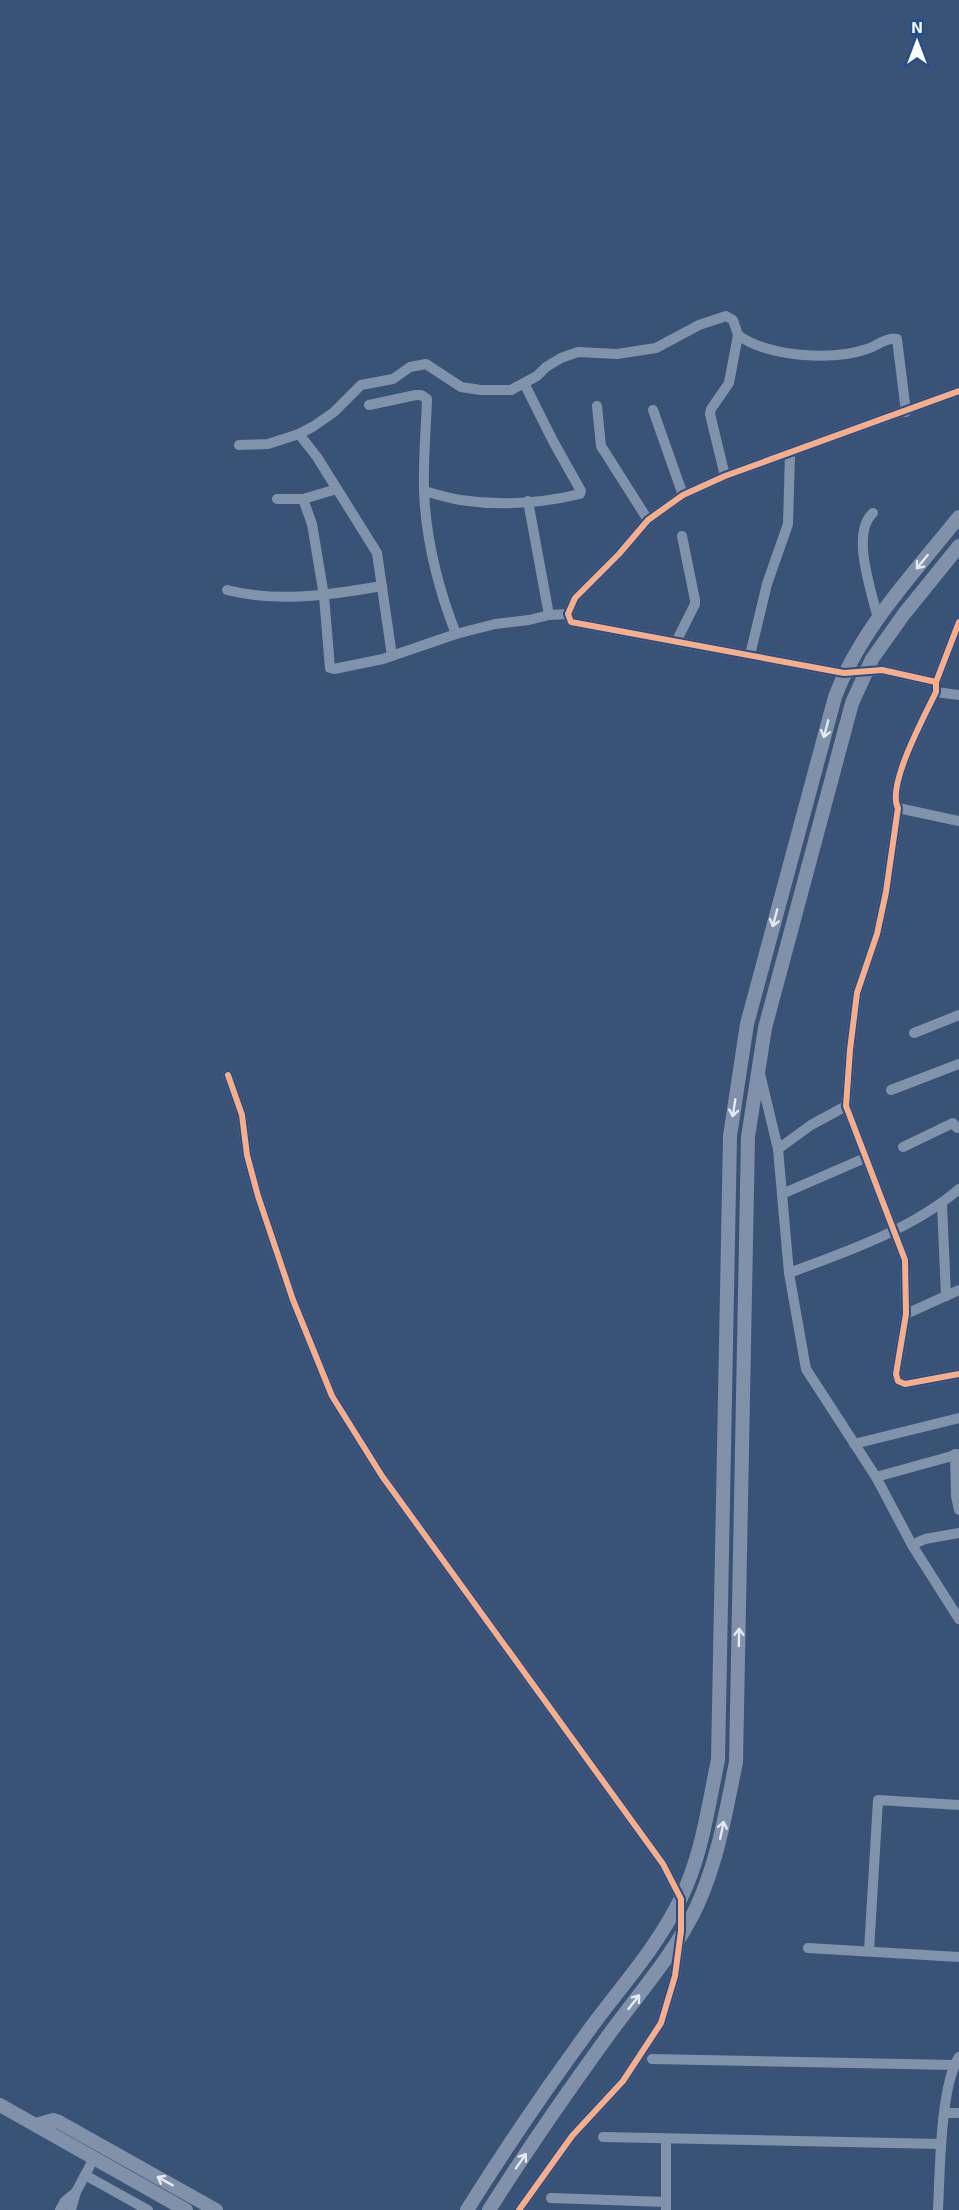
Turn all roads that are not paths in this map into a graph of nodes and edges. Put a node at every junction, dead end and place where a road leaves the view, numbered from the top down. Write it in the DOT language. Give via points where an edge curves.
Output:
graph roads {
  1 [pos="738,335"];
  2 [pos="524,383"];
  3 [pos="959,392"];
  4 [pos="369,405"];
  5 [pos="597,406"];
  6 [pos="653,410"];
  7 [pos="906,412"];
  8 [pos="299,434"];
  9 [pos="239,445"];
  10 [pos="790,454"];
  11 [pos="725,476"];
  12 [pos="337,489"];
  13 [pos="424,491"];
  14 [pos="683,495"];
  15 [pos="277,499"];
  16 [pos="303,499"];
  17 [pos="528,501"];
  18 [pos="873,513"];
  19 [pos="959,517"];
  20 [pos="648,520"];
  21 [pos="682,536"];
  22 [pos="959,546"];
  23 [pos="382,586"];
  24 [pos="227,590"];
  25 [pos="324,596"];
  26 [pos="549,615"];
  27 [pos="570,618"];
  28 [pos="878,619"];
  29 [pos="959,622"];
  30 [pos="456,634"];
  31 [pos="956,639"];
  32 [pos="677,640"];
  33 [pos="750,655"];
  34 [pos="392,656"];
  35 [pos="866,670"];
  36 [pos="844,673"];
  37 [pos="936,687"];
  38 [pos="959,695"];
  39 [pos="898,808"];
  40 [pos="959,821"];
  41 [pos="959,1015"];
  42 [pos="914,1033"];
  43 [pos="959,1064"];
  44 [pos="759,1071"];
  45 [pos="228,1075"];
  46 [pos="891,1090"];
  47 [pos="846,1106"];
  48 [pos="958,1129"];
  49 [pos="903,1147"];
  50 [pos="778,1149"];
  51 [pos="865,1158"];
  52 [pos="959,1189"];
  53 [pos="782,1194"];
  54 [pos="942,1204"];
  55 [pos="894,1230"];
  56 [pos="789,1273"];
  57 [pos="959,1290"];
  58 [pos="946,1296"];
  59 [pos="906,1314"];
  60 [pos="959,1374"];
  61 [pos="959,1418"];
  62 [pos="854,1444"];
  63 [pos="957,1454"];
  64 [pos="876,1477"];
  65 [pos="959,1510"];
  66 [pos="959,1533"];
  67 [pos="912,1545"];
  68 [pos="959,1619"];
  69 [pos="959,1805"];
  70 [pos="681,1899"];
  71 [pos="681,1936"];
  72 [pos="808,1948"];
  73 [pos="869,1952"];
  74 [pos="959,1957"];
  75 [pos="652,2059"];
  76 [pos="956,2061"];
  77 [pos="0,2105"];
  78 [pos="944,2113"];
  79 [pos="959,2113"];
  80 [pos="36,2125"];
  81 [pos="603,2137"];
  82 [pos="666,2139"];
  83 [pos="941,2144"];
  84 [pos="94,2158"];
  85 [pos="85,2175"];
  86 [pos="76,2192"];
  87 [pos="551,2198"];
  88 [pos="666,2206"];
  89 [pos="60,2210"];
  90 [pos="71,2210"];
  91 [pos="148,2210"];
  92 [pos="186,2210"];
  93 [pos="216,2210"];
  94 [pos="467,2210"];
  95 [pos="489,2210"];
  96 [pos="519,2210"];
  97 [pos="938,2210"];
  1 -- 2 [label="street" via="733,320 726,316 699,325 656,348 617,354 578,352"];
  1 -- 7 [label="street" via="749,344 785,354 820,356 866,350 897,339"];
  1 -- 11 [label="street" via="729,382 710,414"];
  2 -- 8 [label="street" via="511,390 481,390 460,387 426,364 410,367 393,379 361,385 334,412"];
  2 -- 17 [label="street" via="580,491 577,495"];
  3 -- 7 [label="street"];
  4 -- 13 [label="street" via="416,395 427,399"];
  5 -- 20 [label="street" via="602,446"];
  6 -- 14 [label="street"];
  7 -- 10 [label="street"];
  8 -- 9 [label="street" via="268,444"];
  8 -- 12 [label="street"];
  10 -- 11 [label="street"];
  10 -- 33 [label="street" via="788,524 767,584"];
  11 -- 14 [label="street"];
  12 -- 16 [label="street"];
  12 -- 23 [label="street" via="377,554"];
  13 -- 17 [label="street" via="459,500"];
  13 -- 30 [label="street" via="441,595"];
  14 -- 20 [label="street"];
  15 -- 16 [label="street"];
  16 -- 25 [label="street" via="312,524"];
  17 -- 26 [label="street"];
  18 -- 28 [label="street" via="866,519 861,536"];
  19 -- 28 [label="main road, one-way"];
  20 -- 27 [label="street" via="575,598"];
  21 -- 32 [label="street" via="695,604"];
  22 -- 35 [label="main road" via="904,614"];
  23 -- 25 [label="street"];
  23 -- 34 [label="street"];
  24 -- 25 [label="street"];
  25 -- 34 [label="street" via="330,668"];
  26 -- 27 [label="street"];
  26 -- 30 [label="street"];
  27 -- 32 [label="street"];
  28 -- 36 [label="main road"];
  29 -- 31 [label="street"];
  30 -- 34 [label="street"];
  31 -- 37 [label="street"];
  32 -- 33 [label="street"];
  33 -- 36 [label="street"];
  35 -- 36 [label="street"];
  35 -- 37 [label="street" via="882,670"];
  35 -- 44 [label="main road" via="852,703 777,982"];
  36 -- 70 [label="main road, one-way" via="747,1024 730,1136 718,1760 699,1852"];
  37 -- 38 [label="street"];
  37 -- 39 [label="street" via="901,768 895,802"];
  39 -- 40 [label="street"];
  39 -- 47 [label="street" via="877,934 858,993"];
  41 -- 42 [label="street"];
  43 -- 46 [label="street"];
  44 -- 50 [label="street"];
  71 -- 44 [label="main road, one-way" via="716,1857 736,1762 746,1181 748,1137"];
  45 -- 70 [label="street" via="242,1115 258,1196 293,1300 332,1396 382,1476 663,1864"];
  47 -- 50 [label="street"];
  47 -- 51 [label="street"];
  48 -- 49 [label="street" via="953,1123"];
  50 -- 53 [label="street"];
  51 -- 53 [label="street"];
  51 -- 55 [label="street"];
  52 -- 54 [label="street"];
  53 -- 56 [label="street"];
  54 -- 55 [label="street"];
  54 -- 58 [label="street"];
  55 -- 56 [label="street" via="868,1245"];
  55 -- 59 [label="street" via="905,1260"];
  56 -- 62 [label="street" via="806,1369"];
  57 -- 58 [label="street"];
  58 -- 59 [label="street"];
  59 -- 60 [label="street" via="898,1381 905,1384"];
  61 -- 62 [label="street"];
  62 -- 64 [label="street"];
  63 -- 64 [label="street"];
  63 -- 65 [label="street"];
  64 -- 67 [label="street"];
  66 -- 67 [label="street"];
  67 -- 68 [label="street"];
  69 -- 73 [label="street" via="878,1800"];
  70 -- 71 [label="street"];
  70 -- 94 [label="main road" via="635,1972 595,2023"];
  95 -- 71 [label="main road, one-way" via="610,2032"];
  71 -- 96 [label="street" via="675,1976 661,2023 622,2081 572,2136"];
  72 -- 73 [label="street"];
  73 -- 74 [label="street"];
  75 -- 76 [label="street"];
  76 -- 78 [label="street"];
  77 -- 80 [label="main road"];
  78 -- 79 [label="street"];
  78 -- 83 [label="street"];
  80 -- 84 [label="main road"];
  93 -- 80 [label="main road, one-way" via="59,2122"];
  81 -- 82 [label="street"];
  82 -- 83 [label="street"];
  82 -- 88 [label="street"];
  83 -- 97 [label="street"];
  84 -- 85 [label="street"];
  84 -- 92 [label="main road"];
  85 -- 86 [label="street"];
  85 -- 91 [label="street"];
  86 -- 89 [label="street"];
  86 -- 90 [label="street"];
  87 -- 88 [label="street"];
}
